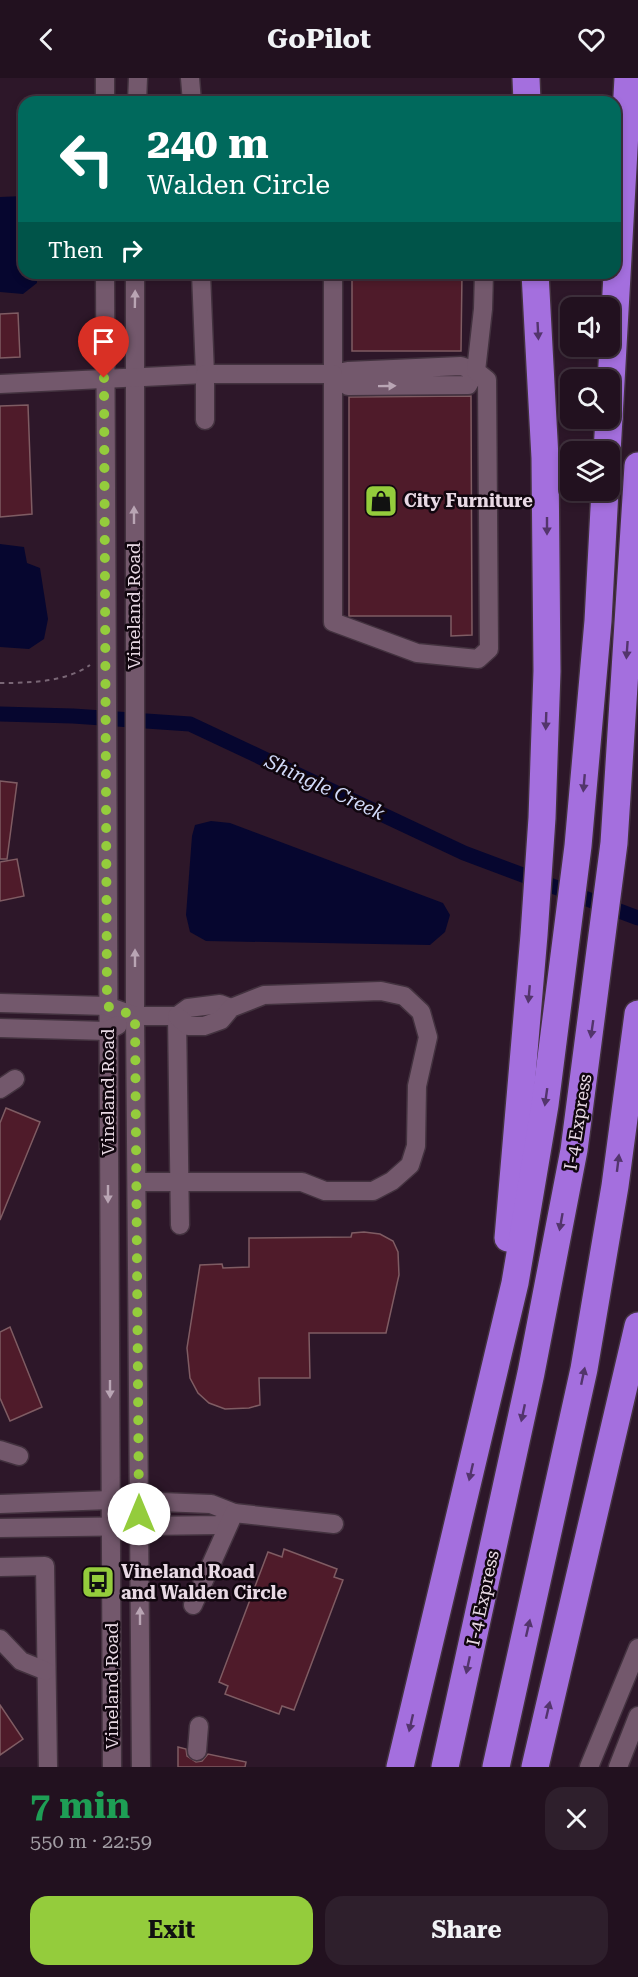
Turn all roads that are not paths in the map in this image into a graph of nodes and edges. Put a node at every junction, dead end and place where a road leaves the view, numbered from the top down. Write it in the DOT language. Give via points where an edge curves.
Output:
graph roads {
  1 [pos="105,78"];
  2 [pos="138,78"];
  3 [pos="189,78"];
  4 [pos="526,78"];
  5 [pos="628,78"];
  6 [pos="105,96"];
  7 [pos="137,96"];
  8 [pos="191,96"];
  9 [pos="527,96"];
  10 [pos="621,203"];
  11 [pos="105,279"];
  12 [pos="135,279"];
  13 [pos="201,279"];
  14 [pos="333,279"];
  15 [pos="484,279"];
  16 [pos="535,279"];
  17 [pos="617,279"];
  18 [pos="612,369"];
  19 [pos="476,371"];
  20 [pos="205,374"];
  21 [pos="333,374"];
  22 [pos="134,376"];
  23 [pos="104,378"];
  24 [pos="0,384"];
  25 [pos="205,420"];
  26 [pos="638,466"];
  27 [pos="604,501"];
  28 [pos="0,1003"];
  29 [pos="107,1006"];
  30 [pos="638,1014"];
  31 [pos="135,1016"];
  32 [pos="177,1016"];
  33 [pos="0,1028"];
  34 [pos="107,1031"];
  35 [pos="137,1182"];
  36 [pos="180,1182"];
  37 [pos="180,1225"];
  38 [pos="515,1284"];
  39 [pos="638,1326"];
  40 [pos="638,1412"];
  41 [pos="0,1450"];
  42 [pos="19,1456"];
  43 [pos="110,1500"];
  44 [pos="139,1501"];
  45 [pos="0,1504"];
  46 [pos="234,1513"];
  47 [pos="592,1513"];
  48 [pos="334,1524"];
  49 [pos="139,1526"];
  50 [pos="112,1527"];
  51 [pos="0,1528"];
  52 [pos="0,1568"];
  53 [pos="193,1605"];
  54 [pos="0,1640"];
  55 [pos="638,1648"];
  56 [pos="46,1671"];
  57 [pos="638,1716"];
  58 [pos="198,1726"];
  59 [pos="197,1751"];
  60 [pos="48,1767"];
  61 [pos="112,1767"];
  62 [pos="141,1767"];
  63 [pos="400,1767"];
  64 [pos="445,1767"];
  65 [pos="496,1767"];
  66 [pos="536,1767"];
  67 [pos="589,1767"];
  68 [pos="618,1767"];
  1 -- 6 [label="street"];
  2 -- 7 [label="street"];
  3 -- 8 [label="street"];
  4 -- 9 [label="highway"];
  5 -- 10 [label="highway"];
  11 -- 23 [label="street, Vineland Road"];
  22 -- 12 [label="street, Vineland Road, one-way"];
  13 -- 20 [label="street"];
  14 -- 21 [label="street"];
  15 -- 19 [label="street"];
  16 -- 38 [label="highway, one-way" via="547,509 547,671 534,935 507,1233"];
  17 -- 18 [label="highway"];
  19 -- 21 [label="street" via="468,385 419,377 348,386"];
  19 -- 21 [label="street" via="487,380 489,649 478,659 417,653 333,622"];
  20 -- 21 [label="street"];
  20 -- 22 [label="street"];
  20 -- 25 [label="street"];
  22 -- 23 [label="street"];
  31 -- 22 [label="street, Vineland Road, one-way"];
  23 -- 24 [label="street"];
  23 -- 29 [label="street, Vineland Road"];
  26 -- 64 [label="highway, I-4 Express, one-way" via="615,843 574,1150 551,1276"];
  27 -- 38 [label="highway, one-way" via="598,621 568,935"];
  28 -- 29 [label="street"];
  29 -- 31 [label="street"];
  29 -- 34 [label="street, Vineland Road"];
  65 -- 30 [label="highway, one-way" via="584,1369 615,1186"];
  31 -- 32 [label="street"];
  31 -- 34 [label="street"];
  31 -- 35 [label="street, Vineland Road"];
  32 -- 36 [label="street"];
  32 -- 36 [label="street" via="188,1026 204,1026 221,1020 231,1008 264,995 381,991 404,996 421,1012 428,1037 417,1086 416,1146 410,1165 392,1181 373,1191 325,1191 302,1182"];
  33 -- 34 [label="street"];
  34 -- 43 [label="street, Vineland Road, one-way"];
  35 -- 36 [label="street"];
  35 -- 44 [label="street, Vineland Road"];
  36 -- 37 [label="street"];
  38 -- 63 [label="highway, one-way"];
  39 -- 47 [label="highway"];
  40 -- 47 [label="highway" via="626,1449"];
  41 -- 42 [label="street"];
  43 -- 44 [label="street"];
  43 -- 45 [label="street"];
  43 -- 50 [label="street, Vineland Road"];
  44 -- 46 [label="street" via="211,1504"];
  44 -- 49 [label="street, Vineland Road"];
  46 -- 48 [label="street"];
  46 -- 49 [label="street" via="219,1525"];
  46 -- 53 [label="street"];
  66 -- 47 [label="highway, one-way"];
  49 -- 50 [label="street"];
  62 -- 49 [label="street, Vineland Road, one-way"];
  50 -- 51 [label="street"];
  50 -- 61 [label="street, Vineland Road"];
  52 -- 56 [label="street" via="45,1566"];
  54 -- 56 [label="street" via="21,1661"];
  55 -- 67 [label="street"];
  56 -- 60 [label="street"];
  57 -- 68 [label="street"];
  58 -- 59 [label="street"];
}
